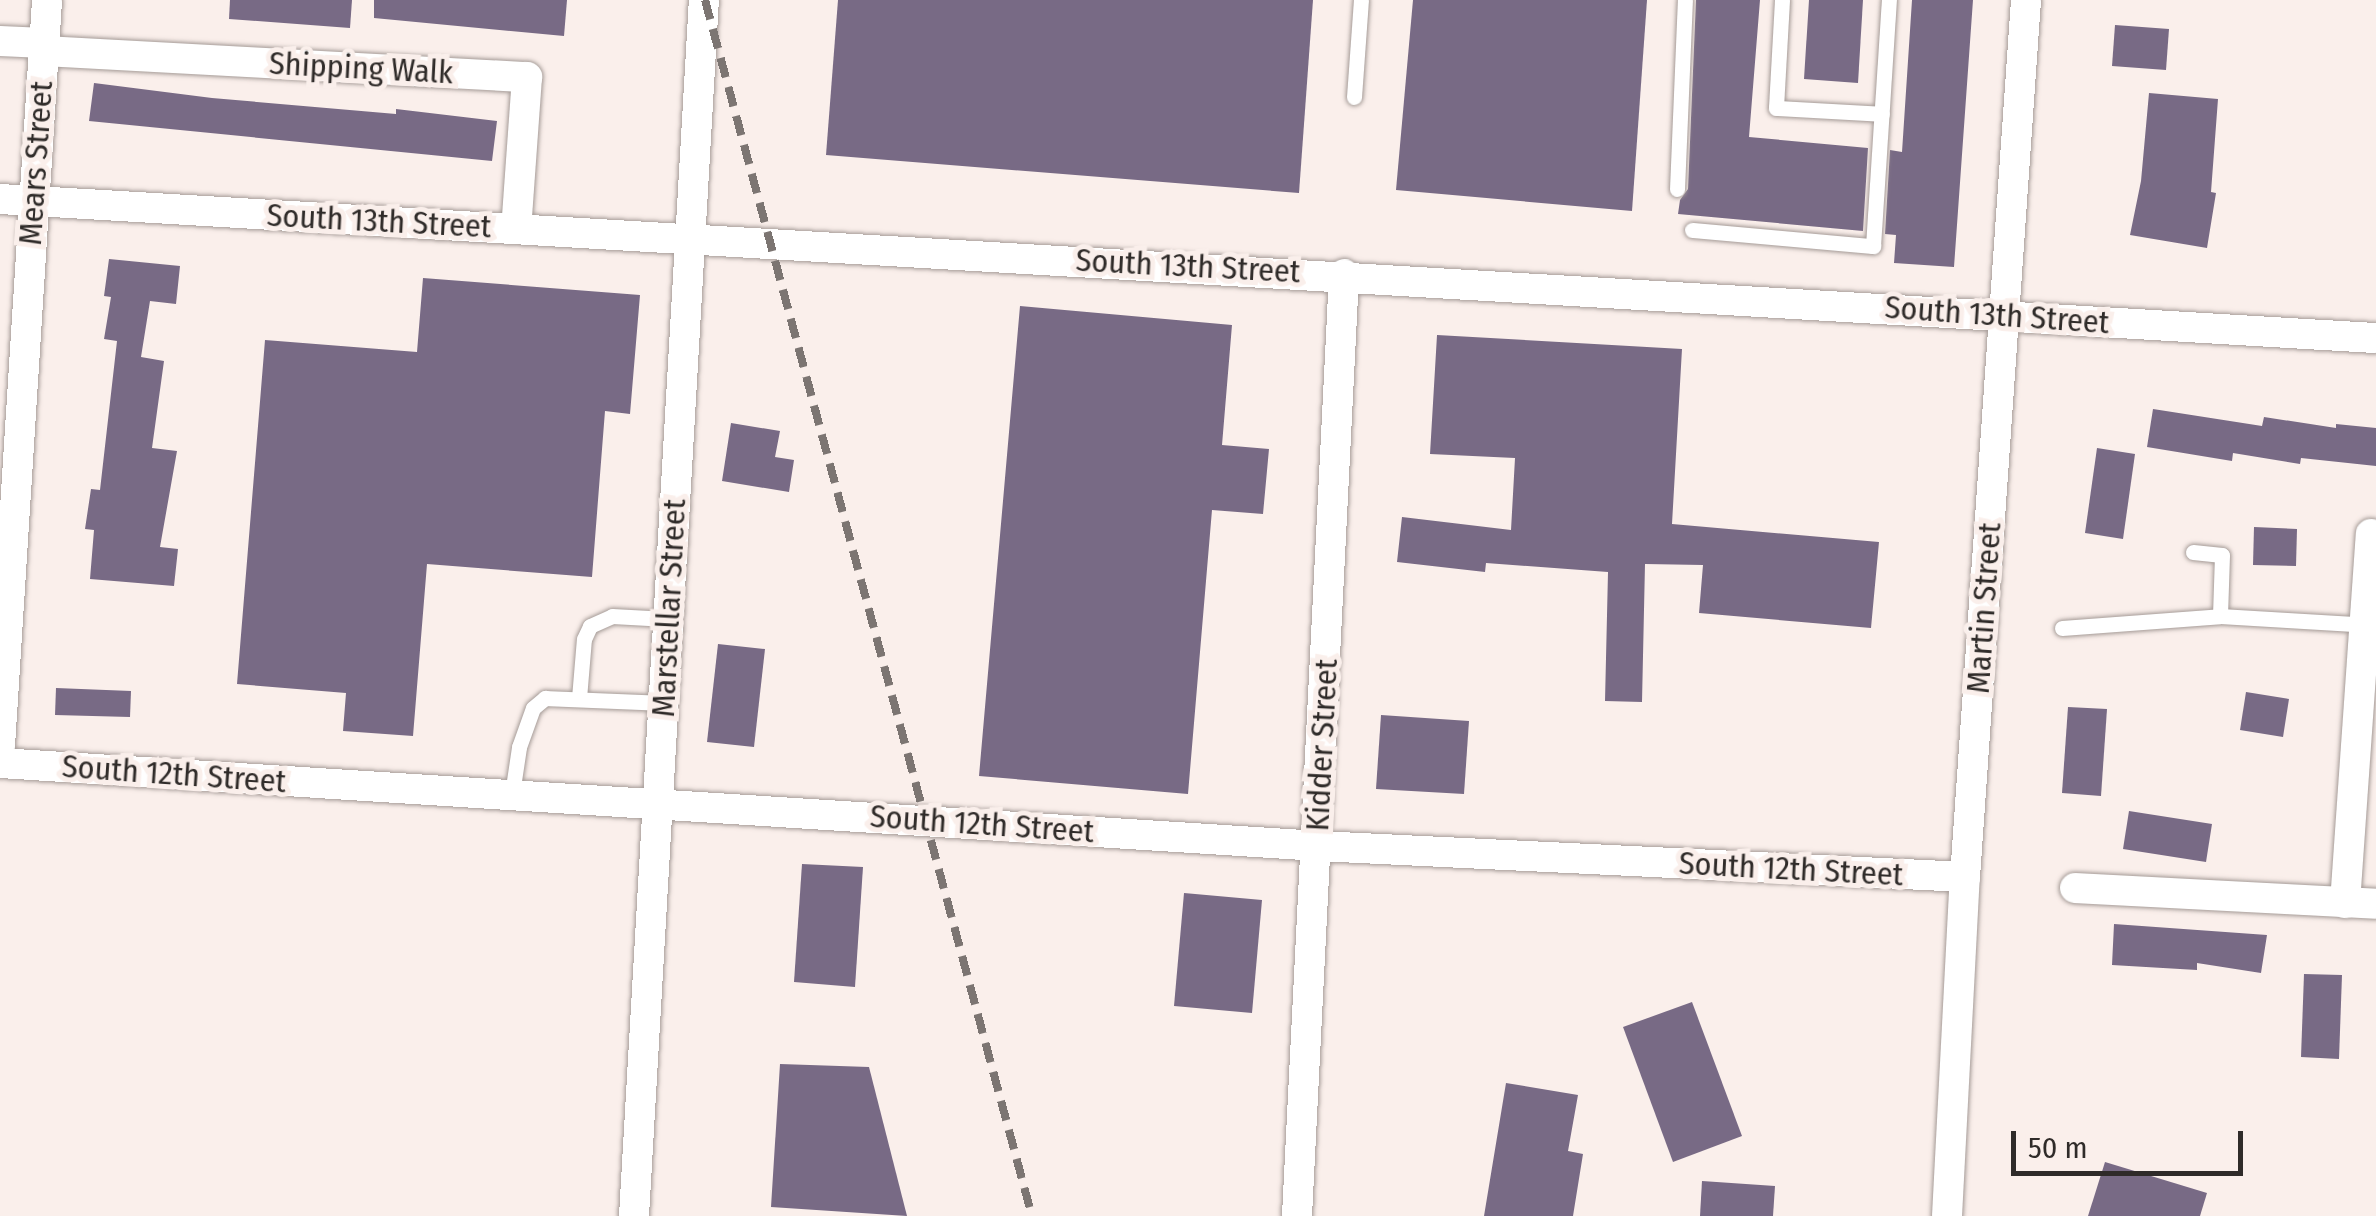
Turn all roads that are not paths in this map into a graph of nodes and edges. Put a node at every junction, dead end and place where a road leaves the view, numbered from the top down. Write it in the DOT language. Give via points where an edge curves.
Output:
graph roads {
  1 [pos="47,0"];
  2 [pos="704,0"];
  3 [pos="1361,0"];
  4 [pos="1685,0"];
  5 [pos="1782,0"];
  6 [pos="1889,0"];
  7 [pos="2026,0"];
  8 [pos="0,41"];
  9 [pos="44,47"];
  10 [pos="1354,97"];
  11 [pos="1882,114"];
  12 [pos="1676,189"];
  13 [pos="0,198"];
  14 [pos="32,200"];
  15 [pos="516,229"];
  16 [pos="1692,230"];
  17 [pos="691,237"];
  18 [pos="1344,274"];
  19 [pos="2006,315"];
  20 [pos="2376,338"];
  21 [pos="2370,534"];
  22 [pos="2193,552"];
  23 [pos="2220,616"];
  24 [pos="667,618"];
  25 [pos="2370,624"];
  26 [pos="2062,628"];
  27 [pos="580,698"];
  28 [pos="664,703"];
  29 [pos="0,746"];
  30 [pos="0,763"];
  31 [pos="512,794"];
  32 [pos="658,803"];
  33 [pos="1318,846"];
  34 [pos="1965,877"];
  35 [pos="2075,888"];
  36 [pos="2345,903"];
  37 [pos="2376,904"];
  38 [pos="634,1216"];
  39 [pos="1296,1216"];
  40 [pos="1947,1216"];
  1 -- 9 [label="street, Mears Street"];
  2 -- 17 [label="street, Marstellar Street"];
  3 -- 10 [label="lane"];
  4 -- 12 [label="lane"];
  5 -- 11 [label="lane" via="1776,108"];
  6 -- 11 [label="lane"];
  7 -- 19 [label="street, Martin Street"];
  8 -- 9 [label="street, Shipping Walk"];
  9 -- 14 [label="street, Mears Street"];
  9 -- 15 [label="street, Shipping Walk" via="527,77"];
  11 -- 16 [label="lane" via="1873,246"];
  13 -- 14 [label="street, South 13th Street"];
  14 -- 15 [label="street, South 13th Street"];
  14 -- 29 [label="street, Mears Street"];
  15 -- 17 [label="street, South 13th Street"];
  17 -- 18 [label="street, South 13th Street"];
  17 -- 24 [label="street, Marstellar Street"];
  18 -- 19 [label="street, South 13th Street"];
  18 -- 33 [label="street, Kidder Street"];
  19 -- 20 [label="street, South 13th Street"];
  19 -- 34 [label="street, Martin Street"];
  21 -- 25 [label="street"];
  22 -- 23 [label="lane" via="2222,555"];
  23 -- 25 [label="lane"];
  23 -- 26 [label="lane"];
  24 -- 27 [label="lane" via="612,616 590,626"];
  24 -- 28 [label="street, Marstellar Street"];
  25 -- 36 [label="street"];
  27 -- 28 [label="lane"];
  27 -- 31 [label="lane" via="546,698 533,708"];
  28 -- 32 [label="street, Marstellar Street"];
  30 -- 31 [label="street, South 12th Street"];
  31 -- 32 [label="street, South 12th Street"];
  32 -- 33 [label="street, South 12th Street"];
  32 -- 38 [label="street, Marstellar Street"];
  33 -- 34 [label="street, South 12th Street"];
  33 -- 39 [label="street, Kidder Street"];
  34 -- 40 [label="street, Martin Street"];
  35 -- 36 [label="street"];
  36 -- 37 [label="street"];
}
